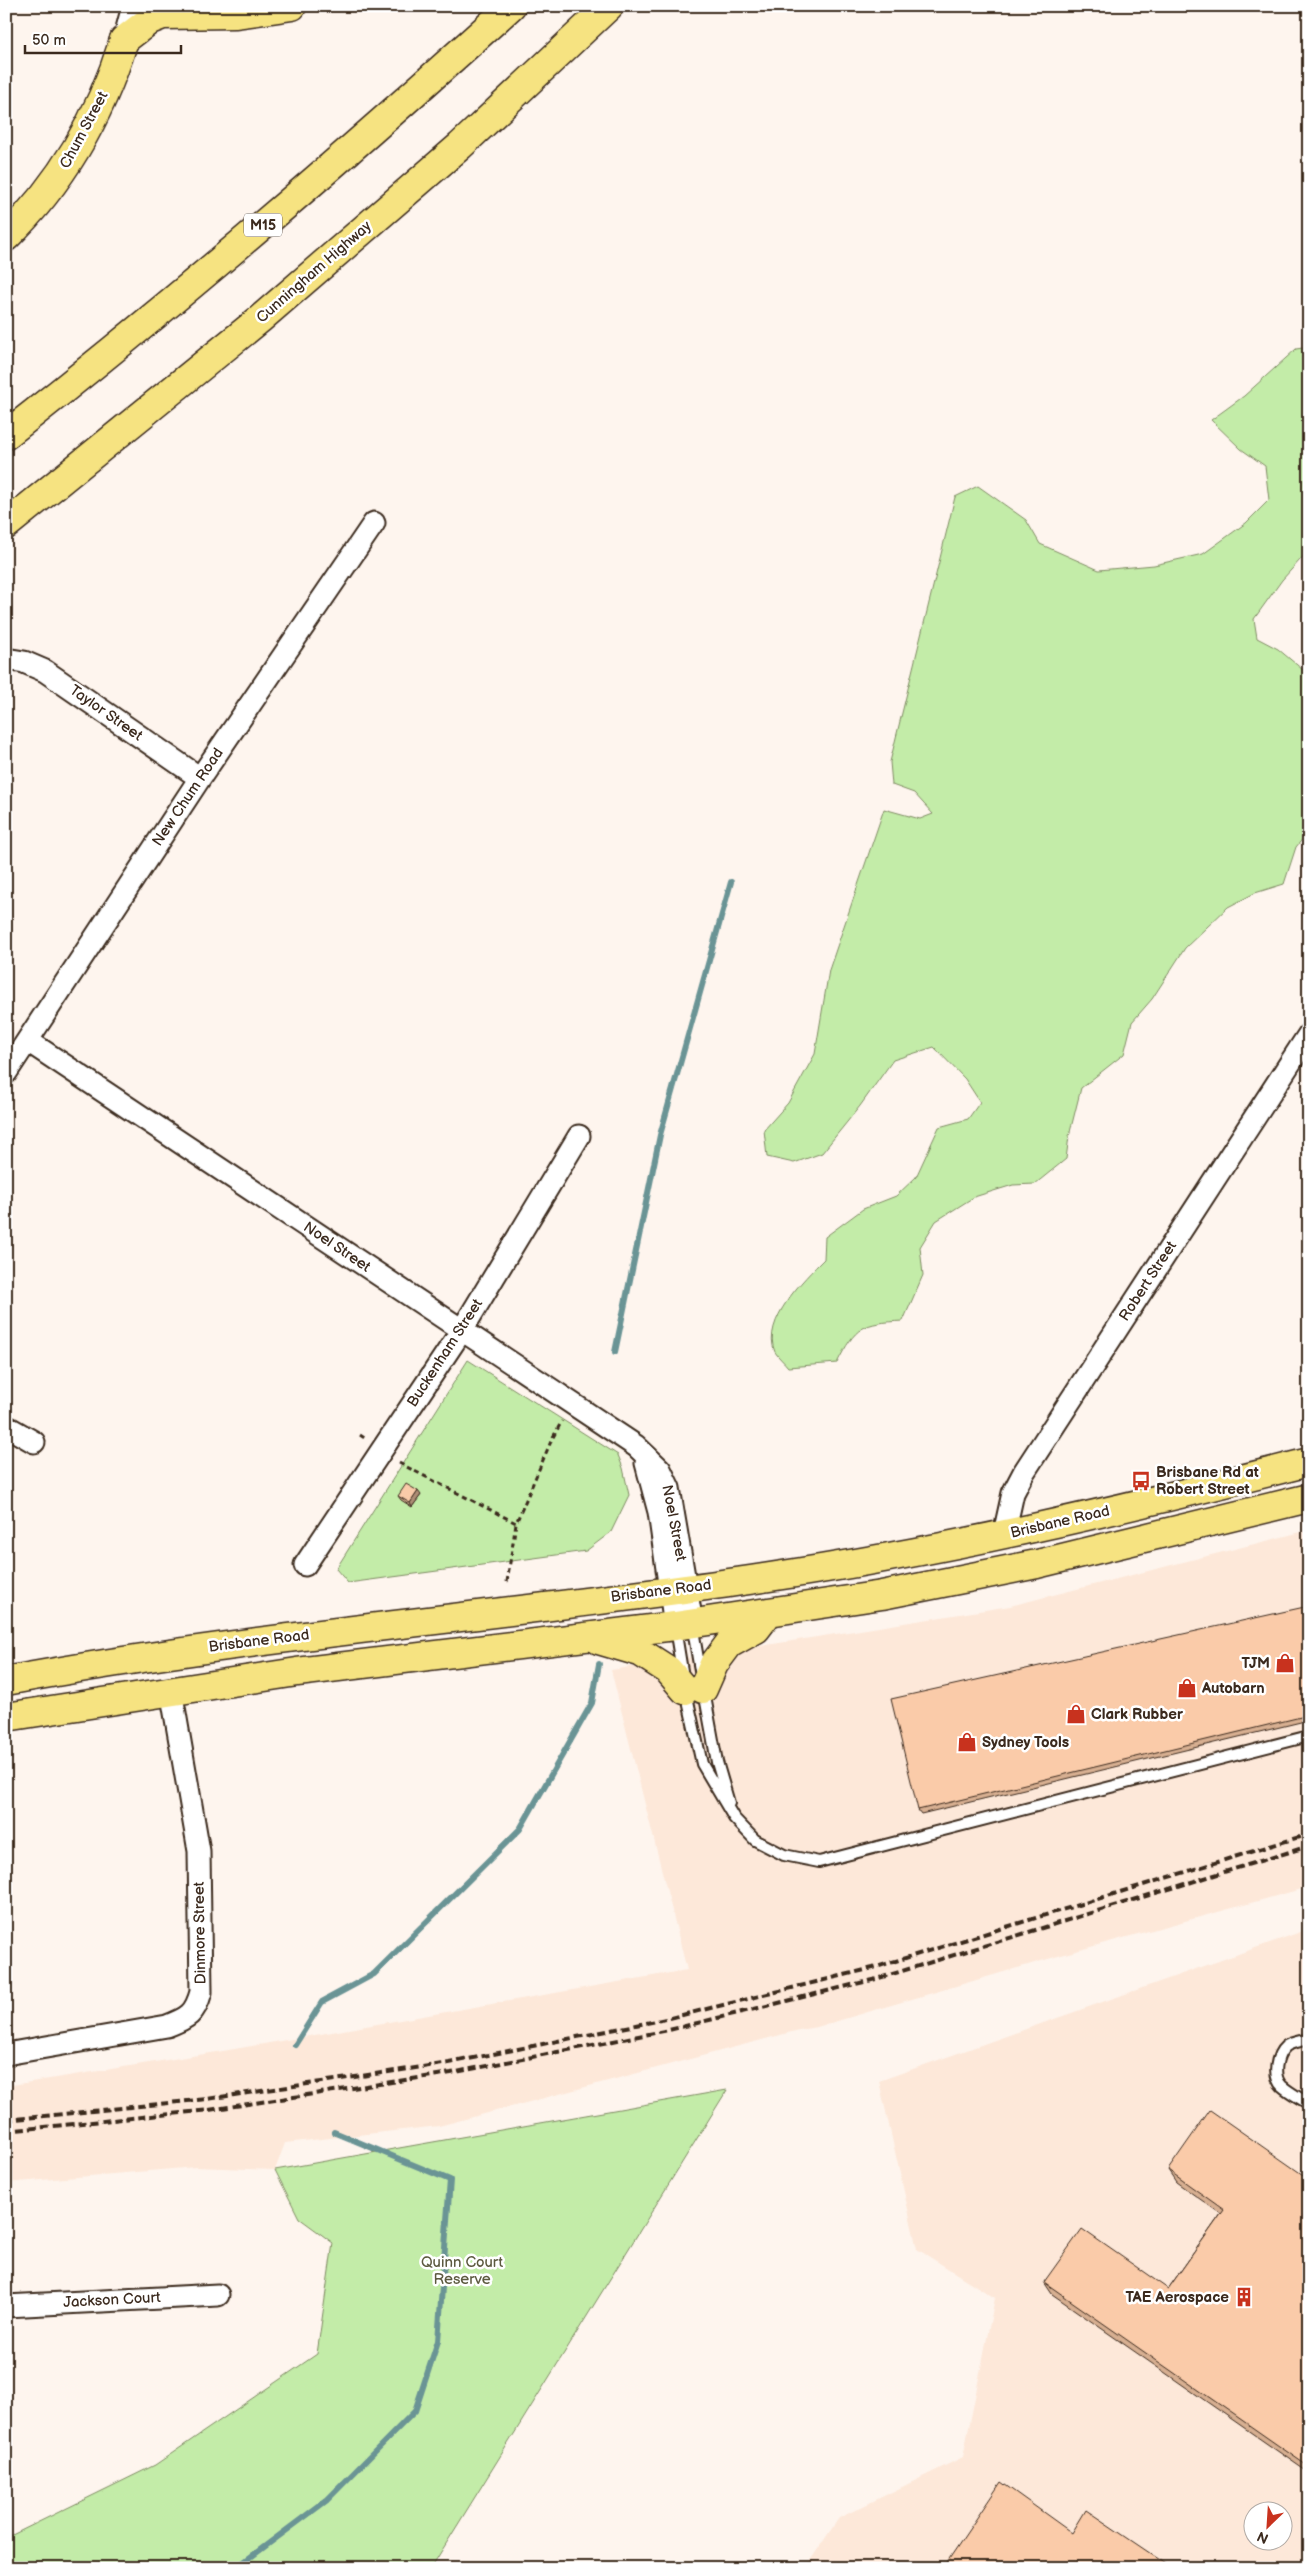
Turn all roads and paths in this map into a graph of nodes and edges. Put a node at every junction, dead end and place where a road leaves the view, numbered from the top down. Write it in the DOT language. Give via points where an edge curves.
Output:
graph roads {
  1 [pos="133,6"];
  2 [pos="292,6"];
  3 [pos="511,6"];
  4 [pos="609,6"];
  5 [pos="124,40"];
  6 [pos="6,237"];
  7 [pos="125,428"];
  8 [pos="6,435"];
  9 [pos="374,523"];
  10 [pos="6,525"];
  11 [pos="6,542"];
  12 [pos="6,659"];
  13 [pos="200,778"];
  14 [pos="1309,1034"];
  15 [pos="28,1041"];
  16 [pos="6,1073"];
  17 [pos="578,1136"];
  18 [pos="462,1330"];
  19 [pos="572,1404"];
  20 [pos="6,1426"];
  21 [pos="34,1442"];
  22 [pos="391,1457"];
  23 [pos="1309,1462"];
  24 [pos="1309,1498"];
  25 [pos="516,1523"];
  26 [pos="1004,1534"];
  27 [pos="305,1565"];
  28 [pos="507,1582"];
  29 [pos="677,1590"];
  30 [pos="769,1612"];
  31 [pos="683,1625"];
  32 [pos="590,1637"];
  33 [pos="6,1681"];
  34 [pos="694,1689"];
  35 [pos="172,1690"];
  36 [pos="6,1717"];
  37 [pos="1309,1736"];
  38 [pos="734,1818"];
  39 [pos="1309,2039"];
  40 [pos="6,2054"];
  41 [pos="1309,2104"];
  42 [pos="218,2295"];
  43 [pos="6,2306"];
  1 -- 5 [label="street, Chum Street"];
  2 -- 5 [label="main road" via="236,14 163,15 150,20"];
  3 -- 8 [label="main road, M15" via="209,272"];
  4 -- 7 [label="main road, Cunningham Highway" via="460,146 260,319"];
  5 -- 6 [label="main road, Chum Street" via="102,98 76,148 36,205"];
  7 -- 10 [label="main road, Cunningham Highway"];
  7 -- 11 [label="main road"];
  9 -- 13 [label="street, New Chum Road"];
  12 -- 13 [label="street, Taylor Street" via="45,671"];
  13 -- 15 [label="street, New Chum Road"];
  14 -- 26 [label="street, Robert Street" via="1024,1472 1013,1493"];
  15 -- 16 [label="street, New Chum Road"];
  15 -- 18 [label="street, Noel Street"];
  17 -- 18 [label="street, Buckenham Street"];
  18 -- 19 [label="street, Noel Street"];
  18 -- 27 [label="street, Buckenham Street"];
  19 -- 25 [label="path" via="552,1439"];
  19 -- 29 [label="street, Noel Street" via="625,1436 644,1455"];
  20 -- 21 [label="street"];
  22 -- 25 [label="path" via="406,1469"];
  23 -- 26 [label="main road, Brisbane Road" via="1168,1498"];
  24 -- 30 [label="main road" via="1037,1564 898,1592"];
  25 -- 28 [label="path"];
  26 -- 29 [label="main road, Brisbane Road" via="879,1559"];
  29 -- 31 [label="street, Noel Street"];
  29 -- 33 [label="main road, Brisbane Road" via="176,1652"];
  30 -- 31 [label="main road"];
  30 -- 34 [label="main road" via="756,1629 729,1644"];
  31 -- 32 [label="main road"];
  31 -- 34 [label="lane, Noel Street"];
  31 -- 34 [label="lane, Noel Street"];
  32 -- 34 [label="main road" via="640,1652"];
  32 -- 35 [label="main road"];
  34 -- 38 [label="lane"];
  34 -- 38 [label="lane" via="702,1764"];
  35 -- 36 [label="main road"];
  35 -- 40 [label="street, Dinmore Street" via="198,1851 201,1992 197,2008 185,2020 167,2026"];
  37 -- 38 [label="lane" via="819,1862 784,1855 755,1840"];
  39 -- 41 [label="lane" via="1284,2049 1277,2072 1282,2085"];
  42 -- 43 [label="street, Jackson Court"];
}
